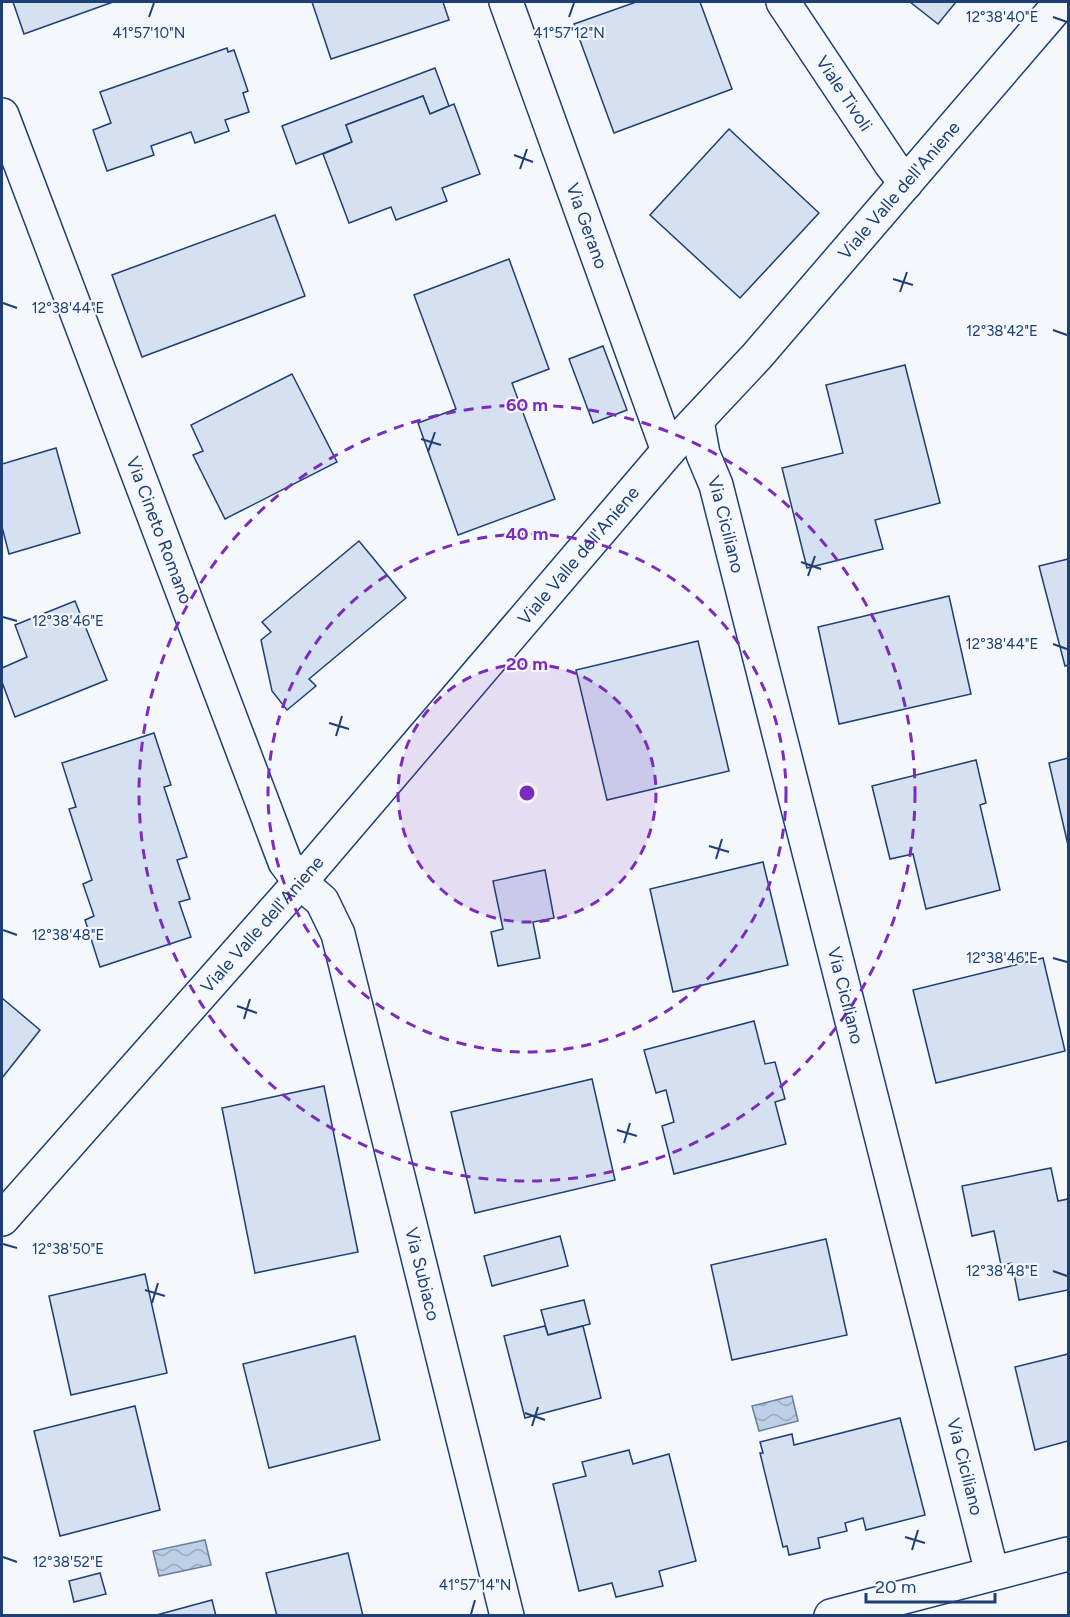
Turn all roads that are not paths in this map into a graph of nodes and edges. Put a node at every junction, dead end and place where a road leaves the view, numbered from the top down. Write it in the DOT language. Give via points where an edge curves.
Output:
graph roads {
  1 [pos="506,2"];
  2 [pos="783,2"];
  3 [pos="1061,2"];
  4 [pos="1066,2"];
  5 [pos="1068,12"];
  6 [pos="2,115"];
  7 [pos="906,183"];
  8 [pos="698,420"];
  9 [pos="668,452"];
  10 [pos="300,882"];
  11 [pos="338,934"];
  12 [pos="2,1219"];
  13 [pos="1068,1554"];
  14 [pos="992,1573"];
  15 [pos="507,1616"];
  16 [pos="831,1616"];
  1 -- 9 [label="street, Via Gerano"];
  2 -- 7 [label="street, Viale Tivoli"];
  3 -- 7 [label="street, Viale Valle dell'Aniene"];
  4 -- 5 [label="street"];
  6 -- 10 [label="street, Via Cineto Romano" via="285,862"];
  7 -- 8 [label="street, Viale Valle dell'Aniene"];
  8 -- 9 [label="street, Viale Valle dell'Aniene"];
  8 -- 14 [label="street, Via Ciciliano" via="703,454 716,485"];
  9 -- 10 [label="street, Viale Valle dell'Aniene"];
  10 -- 11 [label="street, Via Cineto Romano" via="322,901"];
  10 -- 12 [label="street, Viale Valle dell'Aniene"];
  11 -- 15 [label="street, Via Subiaco"];
  13 -- 14 [label="street"];
  14 -- 16 [label="street"];
}
